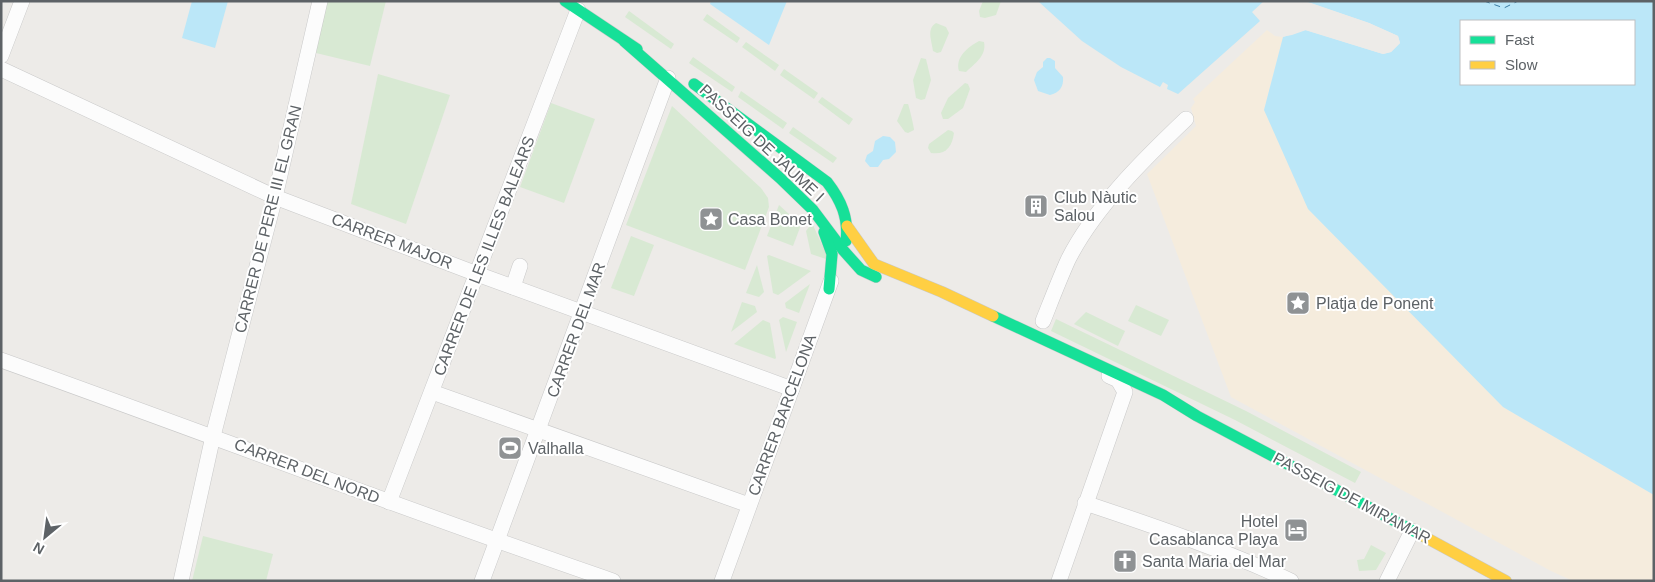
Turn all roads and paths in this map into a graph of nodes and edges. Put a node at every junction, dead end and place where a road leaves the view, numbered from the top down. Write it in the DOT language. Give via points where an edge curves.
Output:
graph roads {
  1 [pos="22,1"];
  2 [pos="320,1"];
  3 [pos="571,6"];
  4 [pos="1,56"];
  5 [pos="1,69"];
  6 [pos="674,81"];
  7 [pos="1186,119"];
  8 [pos="276,197"];
  9 [pos="847,226"];
  10 [pos="843,250"];
  11 [pos="520,266"];
  12 [pos="477,274"];
  13 [pos="884,280"];
  14 [pos="512,287"];
  15 [pos="930,288"];
  16 [pos="829,289"];
  17 [pos="583,311"];
  18 [pos="1043,320"];
  19 [pos="1007,336"];
  20 [pos="1059,353"];
  21 [pos="1,360"];
  22 [pos="1123,389"];
  23 [pos="792,390"];
  24 [pos="432,392"];
  25 [pos="1197,416"];
  26 [pos="538,430"];
  27 [pos="214,436"];
  28 [pos="390,502"];
  29 [pos="1085,503"];
  30 [pos="749,505"];
  31 [pos="1412,531"];
  32 [pos="497,541"];
  33 [pos="181,581"];
  34 [pos="482,581"];
  35 [pos="613,581"];
  36 [pos="722,581"];
  37 [pos="1059,581"];
  38 [pos="1291,581"];
  39 [pos="1387,581"];
  40 [pos="1506,581"];
  1 -- 4 [label="street"];
  2 -- 8 [label="street, CARRER DE PERE III EL GRAN"];
  3 -- 6 [label="street, PASSEIG DE JAUME I"];
  3 -- 12 [label="street, CARRER DE LES ILLES BALEARS"];
  5 -- 8 [label="street, CARRER MAJOR"];
  6 -- 9 [label="street, PASSEIG DE JAUME I" via="687,84 741,132 774,155 810,170 827,182 839,197"];
  6 -- 10 [label="street, PASSEIG DE JAUME I" via="813,210"];
  6 -- 16 [label="street" via="697,111 825,234 832,254"];
  6 -- 17 [label="street, CARRER DEL MAR"];
  7 -- 18 [label="street" via="1144,158 1092,221 1069,259"];
  8 -- 12 [label="street, CARRER MAJOR"];
  8 -- 27 [label="street, CARRER DE PERE III EL GRAN"];
  9 -- 10 [label="street, PASSEIG DE JAUME I"];
  9 -- 15 [label="street, PASSEIG DE MIRAMAR" via="874,264"];
  10 -- 13 [label="street, PASSEIG DE MIRAMAR" via="861,270"];
  10 -- 16 [label="street, CARRER BARCELONA"];
  11 -- 14 [label="street"];
  12 -- 14 [label="street, CARRER MAJOR"];
  12 -- 24 [label="street, CARRER DE LES ILLES BALEARS"];
  13 -- 15 [label="street, PASSEIG DE MIRAMAR" via="898,279 923,290"];
  14 -- 17 [label="street, CARRER MAJOR"];
  15 -- 19 [label="street, PASSEIG DE MIRAMAR" via="939,299 997,324"];
  15 -- 20 [label="street, PASSEIG DE MIRAMAR"];
  16 -- 23 [label="street, CARRER BARCELONA"];
  17 -- 23 [label="street, CARRER MAJOR"];
  17 -- 26 [label="street, CARRER DEL MAR"];
  20 -- 22 [label="street, PASSEIG DE MIRAMAR" via="1118,380"];
  20 -- 25 [label="street, PASSEIG DE MIRAMAR" via="1163,395"];
  21 -- 27 [label="street, CARRER DEL NORD"];
  22 -- 25 [label="street, PASSEIG DE MIRAMAR"];
  22 -- 29 [label="street"];
  23 -- 30 [label="street, CARRER BARCELONA"];
  24 -- 26 [label="street"];
  24 -- 28 [label="street, CARRER DE LES ILLES BALEARS"];
  25 -- 31 [label="street, PASSEIG DE MIRAMAR"];
  26 -- 30 [label="street"];
  26 -- 32 [label="street, CARRER DEL MAR"];
  27 -- 28 [label="street, CARRER DEL NORD"];
  27 -- 33 [label="street"];
  28 -- 32 [label="street, CARRER DEL NORD"];
  29 -- 37 [label="street"];
  29 -- 38 [label="street" via="1200,543"];
  30 -- 36 [label="street, CARRER BARCELONA"];
  31 -- 39 [label="street"];
  31 -- 40 [label="street, PASSEIG DE MIRAMAR"];
  32 -- 34 [label="street, CARRER DEL MAR"];
  32 -- 35 [label="street, CARRER DEL NORD"];
}
